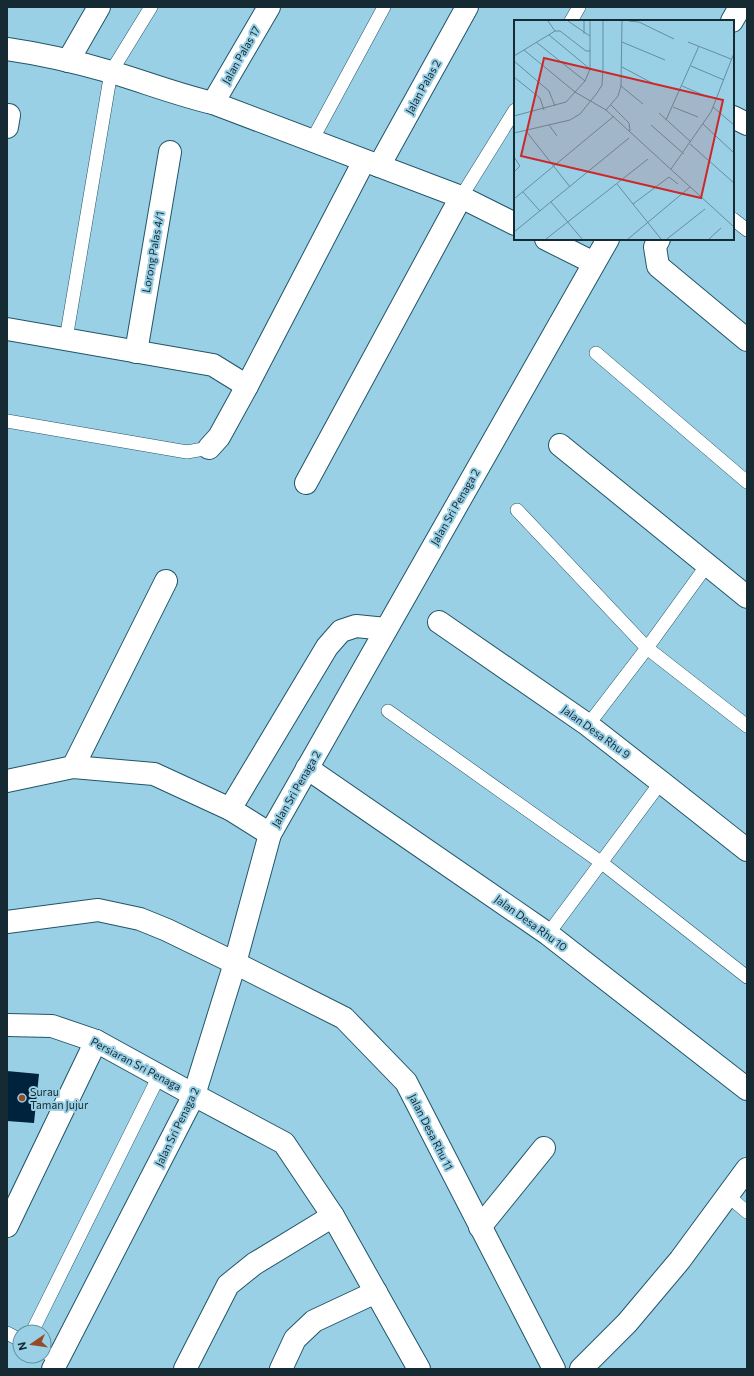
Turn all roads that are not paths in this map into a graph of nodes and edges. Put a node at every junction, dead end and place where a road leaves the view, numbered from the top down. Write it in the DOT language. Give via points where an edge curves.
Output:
graph roads {
  1 [pos="99,7"];
  2 [pos="151,7"];
  3 [pos="269,7"];
  4 [pos="384,7"];
  5 [pos="467,7"];
  6 [pos="580,7"];
  7 [pos="740,7"];
  8 [pos="572,20"];
  9 [pos="733,20"];
  10 [pos="7,49"];
  11 [pos="68,61"];
  12 [pos="111,72"];
  13 [pos="213,103"];
  14 [pos="514,112"];
  15 [pos="734,118"];
  16 [pos="747,124"];
  17 [pos="311,142"];
  18 [pos="170,152"];
  19 [pos="371,163"];
  20 [pos="461,197"];
  21 [pos="734,220"];
  22 [pos="514,224"];
  23 [pos="747,230"];
  24 [pos="548,240"];
  25 [pos="607,240"];
  26 [pos="658,240"];
  27 [pos="594,263"];
  28 [pos="7,329"];
  29 [pos="66,339"];
  30 [pos="747,340"];
  31 [pos="136,352"];
  32 [pos="596,353"];
  33 [pos="247,386"];
  34 [pos="7,421"];
  35 [pos="560,446"];
  36 [pos="209,448"];
  37 [pos="747,482"];
  38 [pos="306,483"];
  39 [pos="517,510"];
  40 [pos="707,565"];
  41 [pos="166,581"];
  42 [pos="747,597"];
  43 [pos="439,622"];
  44 [pos="386,629"];
  45 [pos="646,648"];
  46 [pos="388,711"];
  47 [pos="588,725"];
  48 [pos="747,726"];
  49 [pos="73,767"];
  50 [pos="307,768"];
  51 [pos="7,780"];
  52 [pos="661,782"];
  53 [pos="230,809"];
  54 [pos="270,834"];
  55 [pos="747,850"];
  56 [pos="602,863"];
  57 [pos="7,922"];
  58 [pos="548,934"];
  59 [pos="235,963"];
  60 [pos="747,977"];
  61 [pos="7,1025"];
  62 [pos="96,1041"];
  63 [pos="160,1076"];
  64 [pos="747,1089"];
  65 [pos="194,1095"];
  66 [pos="544,1148"];
  67 [pos="747,1169"];
  68 [pos="727,1195"];
  69 [pos="747,1212"];
  70 [pos="333,1216"];
  71 [pos="7,1226"];
  72 [pos="480,1227"];
  73 [pos="376,1292"];
  74 [pos="36,1324"];
  75 [pos="52,1360"];
  76 [pos="185,1369"];
  77 [pos="280,1369"];
  78 [pos="418,1369"];
  79 [pos="554,1369"];
  80 [pos="580,1369"];
  1 -- 11 [label="street"];
  2 -- 12 [label="lane"];
  3 -- 13 [label="street, Jalan Palas 17"];
  4 -- 17 [label="lane"];
  5 -- 19 [label="street, Jalan Palas 2"];
  6 -- 8 [label="lane"];
  7 -- 9 [label="street"];
  10 -- 11 [label="street"];
  11 -- 12 [label="street"];
  12 -- 13 [label="street"];
  12 -- 29 [label="lane"];
  13 -- 17 [label="street"];
  14 -- 20 [label="lane"];
  15 -- 16 [label="street"];
  17 -- 19 [label="street"];
  18 -- 31 [label="street, Lorong Palas 4/1"];
  19 -- 20 [label="street"];
  19 -- 33 [label="street, Jalan Palas 2"];
  20 -- 22 [label="street"];
  20 -- 38 [label="street"];
  21 -- 23 [label="lane"];
  24 -- 27 [label="street"];
  25 -- 27 [label="street, Jalan Sri Penaga 2"];
  26 -- 30 [label="street" via="655,247 658,266"];
  27 -- 44 [label="street, Jalan Sri Penaga 2"];
  28 -- 29 [label="street"];
  29 -- 31 [label="street"];
  31 -- 33 [label="street" via="213,365"];
  32 -- 37 [label="lane"];
  33 -- 36 [label="street, Jalan Palas 2" via="219,437"];
  34 -- 36 [label="lane" via="187,452"];
  35 -- 40 [label="street"];
  39 -- 45 [label="lane"];
  40 -- 42 [label="street"];
  40 -- 45 [label="lane"];
  41 -- 49 [label="street"];
  43 -- 47 [label="street, Jalan Desa Rhu 9"];
  44 -- 50 [label="street, Jalan Sri Penaga 2"];
  44 -- 53 [label="street" via="356,626 341,631 327,647"];
  45 -- 47 [label="lane"];
  45 -- 48 [label="lane"];
  46 -- 56 [label="lane"];
  47 -- 52 [label="street, Jalan Desa Rhu 9"];
  49 -- 51 [label="street"];
  49 -- 53 [label="street" via="154,774"];
  50 -- 54 [label="street, Jalan Sri Penaga 2"];
  50 -- 58 [label="street, Jalan Desa Rhu 10"];
  52 -- 55 [label="street, Jalan Desa Rhu 9"];
  52 -- 56 [label="lane"];
  53 -- 54 [label="street"];
  54 -- 59 [label="street, Jalan Sri Penaga 2"];
  56 -- 58 [label="lane"];
  56 -- 60 [label="lane"];
  57 -- 59 [label="street, Jalan Desa Rhu 11" via="98,910 140,918"];
  58 -- 64 [label="street, Jalan Desa Rhu 10"];
  59 -- 65 [label="street, Jalan Sri Penaga 2"];
  59 -- 72 [label="street, Jalan Desa Rhu 11" via="344,1018 406,1082"];
  61 -- 62 [label="street, Persiaran Sri Penaga" via="52,1026"];
  62 -- 63 [label="street, Persiaran Sri Penaga"];
  62 -- 71 [label="street"];
  63 -- 65 [label="street, Persiaran Sri Penaga"];
  63 -- 74 [label="lane"];
  65 -- 70 [label="street, Persiaran Sri Penaga" via="284,1143"];
  65 -- 75 [label="street, Jalan Sri Penaga 2"];
  66 -- 72 [label="street"];
  67 -- 68 [label="street"];
  68 -- 69 [label="lane"];
  68 -- 80 [label="street" via="680,1260 627,1323"];
  70 -- 73 [label="street, Persiaran Sri Penaga"];
  70 -- 76 [label="street" via="254,1264 228,1285"];
  72 -- 79 [label="street, Jalan Desa Rhu 11"];
  73 -- 77 [label="street" via="314,1322 295,1339"];
  73 -- 78 [label="street, Persiaran Sri Penaga"];
}
